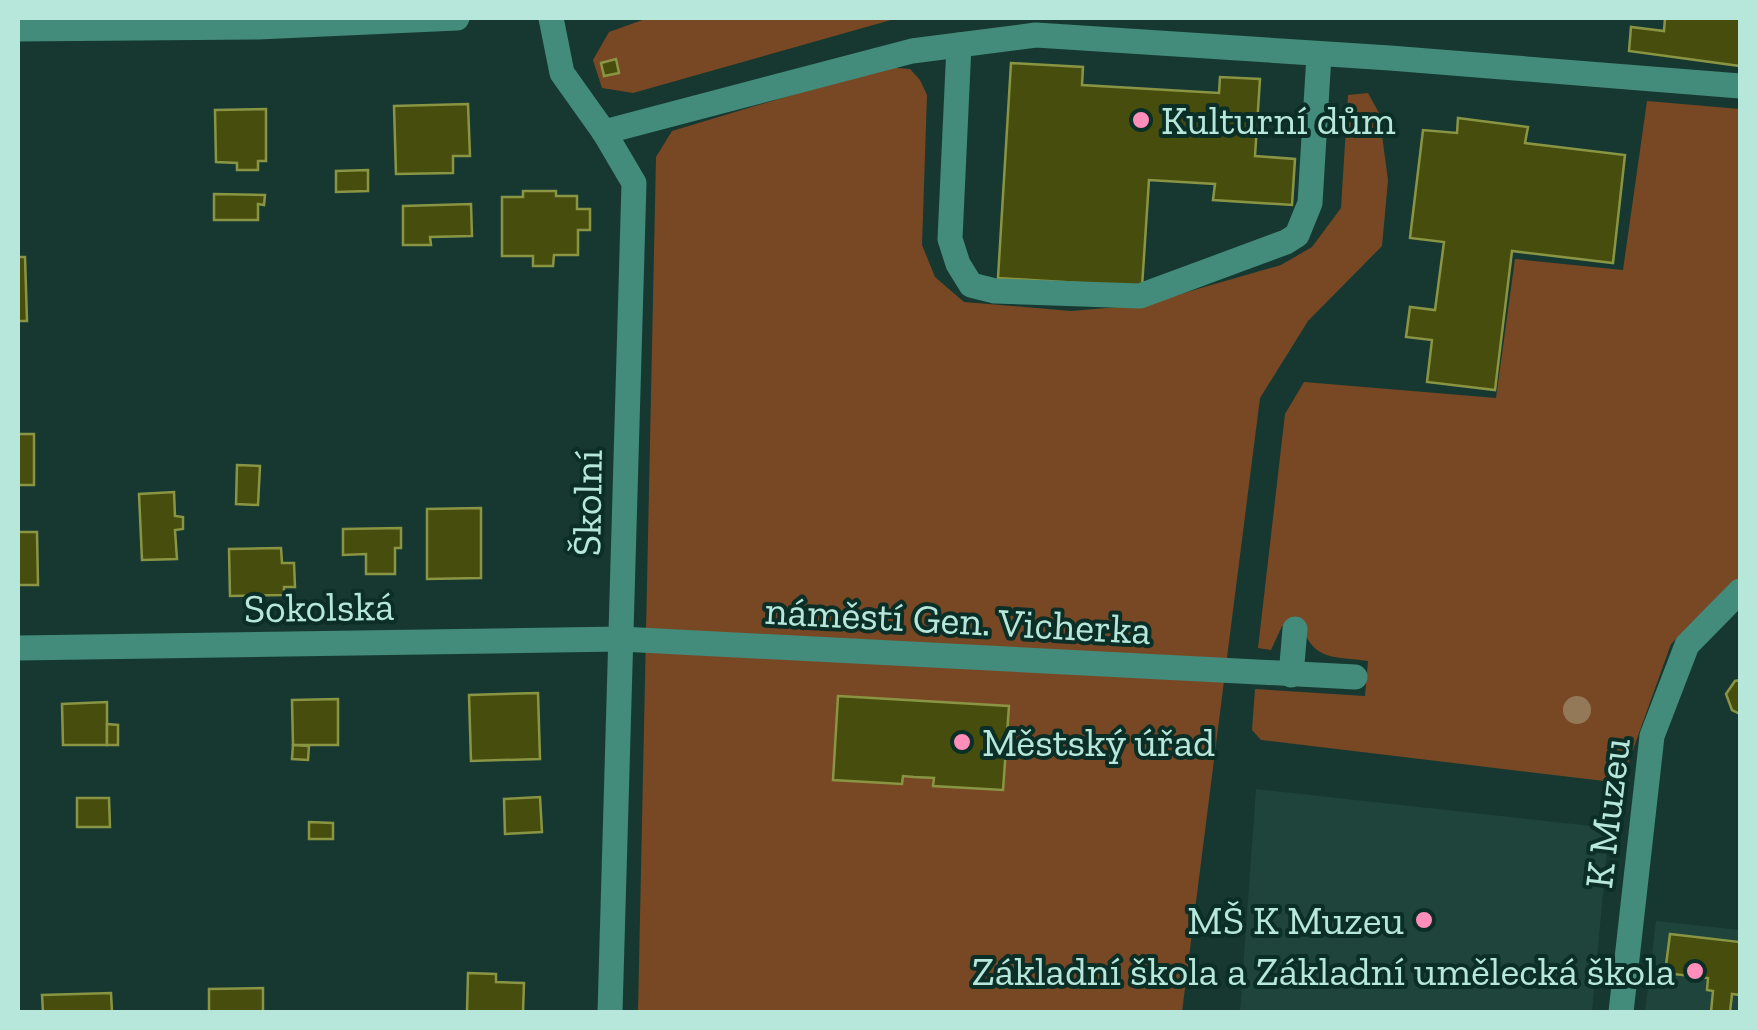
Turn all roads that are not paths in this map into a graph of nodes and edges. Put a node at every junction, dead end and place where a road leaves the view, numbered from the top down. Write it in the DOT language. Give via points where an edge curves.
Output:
graph roads {
  1 [pos="457,18"];
  2 [pos="551,18"];
  3 [pos="18,29"];
  4 [pos="959,45"];
  5 [pos="1319,55"];
  6 [pos="1740,86"];
  7 [pos="604,132"];
  8 [pos="1740,591"];
  9 [pos="1294,628"];
  10 [pos="621,639"];
  11 [pos="18,648"];
  12 [pos="1291,674"];
  13 [pos="1356,678"];
  14 [pos="610,1012"];
  15 [pos="1621,1012"];
  1 -- 3 [label="street"];
  2 -- 7 [label="street, Školní" via="562,74"];
  4 -- 5 [label="street" via="1036,35"];
  4 -- 5 [label="street" via="950,238 971,285 1140,296 1298,235 1310,203"];
  4 -- 7 [label="street" via="912,51"];
  5 -- 6 [label="street"];
  7 -- 10 [label="street, Školní" via="634,183"];
  8 -- 15 [label="street, K Muzeu" via="1687,646 1652,736"];
  9 -- 12 [label="street"];
  10 -- 11 [label="street, Sokolská"];
  10 -- 12 [label="street, náměstí Gen. Vicherka"];
  10 -- 14 [label="street, Školní"];
  12 -- 13 [label="street, náměstí Gen. Vicherka"];
}
